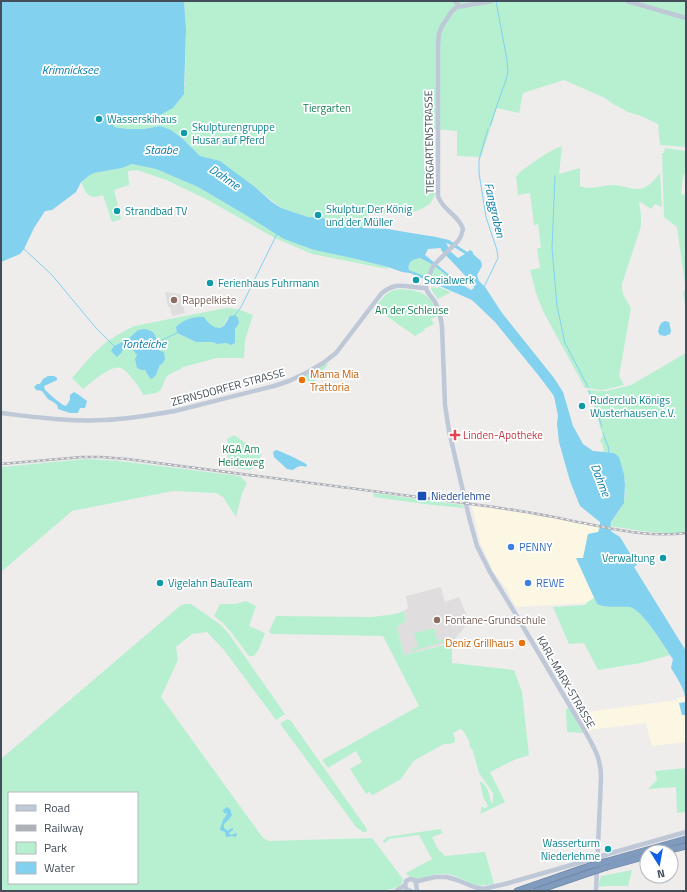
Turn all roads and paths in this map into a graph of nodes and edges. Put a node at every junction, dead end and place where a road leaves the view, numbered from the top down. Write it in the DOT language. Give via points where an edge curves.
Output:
graph roads {
  1 [pos="455,1"];
  2 [pos="492,1"];
  3 [pos="627,1"];
  4 [pos="460,6"];
  5 [pos="686,18"];
  6 [pos="426,288"];
  7 [pos="1,413"];
  8 [pos="686,832"];
  9 [pos="686,839"];
  10 [pos="666,841"];
  11 [pos="639,858"];
  12 [pos="589,863"];
  13 [pos="416,886"];
  14 [pos="408,889"];
  15 [pos="397,891"];
  16 [pos="517,891"];
  17 [pos="536,891"];
  18 [pos="596,891"];
  1 -- 4 [label="street"];
  2 -- 4 [label="street"];
  3 -- 5 [label="street"];
  4 -- 6 [label="street, TIERGARTENSTRASSE" via="452,11 439,34 438,196 443,206 459,221 463,232 434,264"];
  6 -- 7 [label="street, ZERNSDORFER STRASSE" via="398,286 387,289 331,357 302,375 274,386 170,412 116,419 64,419"];
  6 -- 18 [label="street, KARL-MARX-STRASSE" via="439,311 447,419 480,553 598,755 601,778"];
  8 -- 10 [label="street"];
  9 -- 10 [label="highway"];
  10 -- 12 [label="highway, bridge" via="608,860"];
  10 -- 12 [label="street, bridge" via="608,854"];
  11 -- 17 [label="highway, bridge"];
  12 -- 13 [label="street" via="483,889 447,877 424,880"];
  12 -- 16 [label="highway"];
  13 -- 14 [label="street" via="414,890"];
  13 -- 14 [label="street" via="413,879 409,879 406,881"];
  14 -- 15 [label="street"];
}
